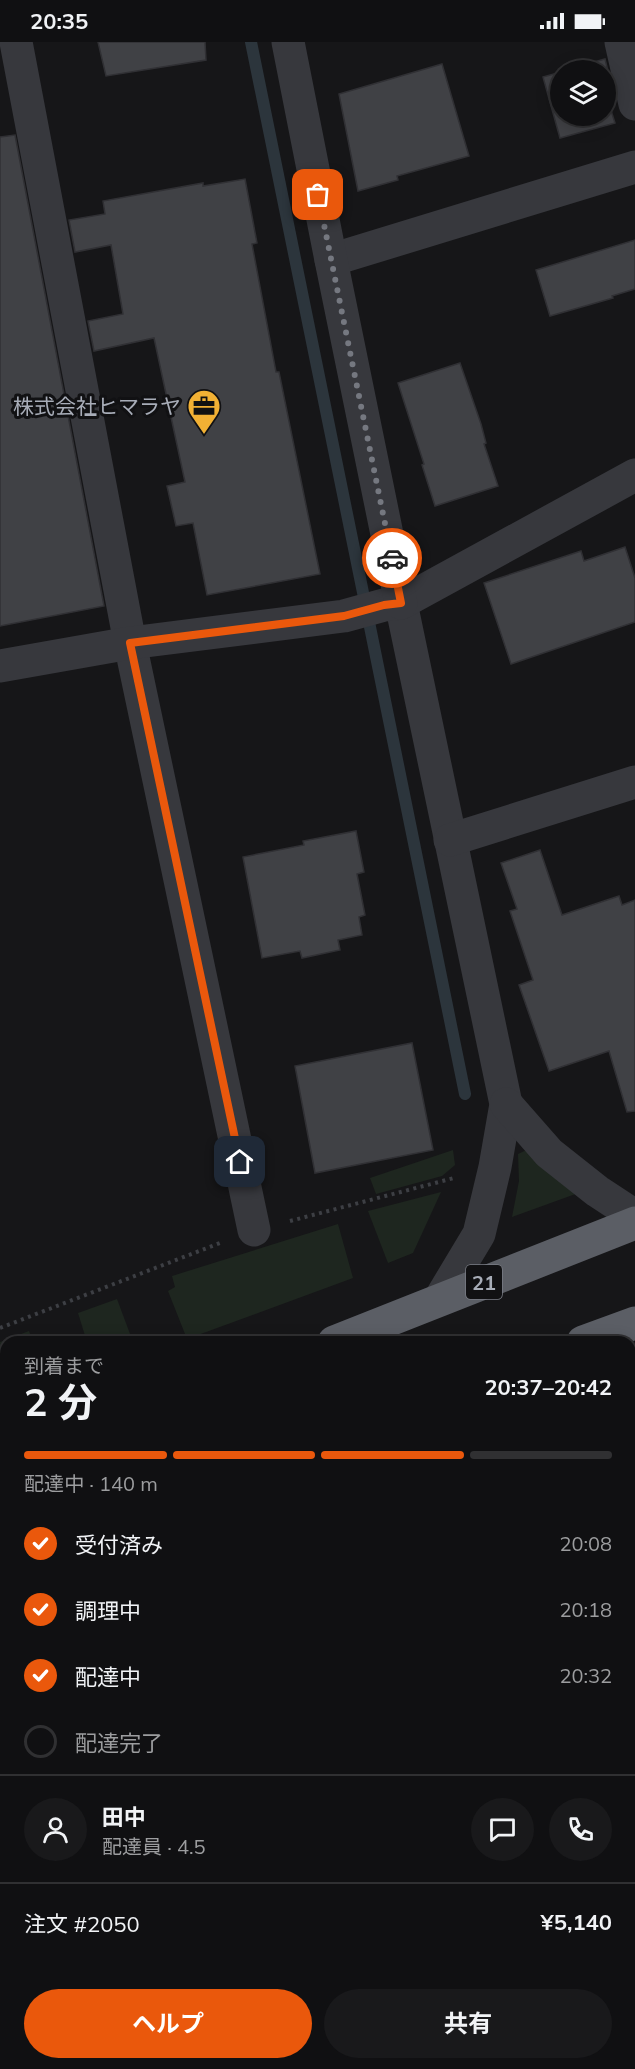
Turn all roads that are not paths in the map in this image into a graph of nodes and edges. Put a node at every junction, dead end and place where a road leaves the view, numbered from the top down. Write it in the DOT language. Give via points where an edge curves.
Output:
graph roads {
  1 [pos="16,42"];
  2 [pos="288,42"];
  3 [pos="621,42"];
  4 [pos="635,104"];
  5 [pos="635,167"];
  6 [pos="330,260"];
  7 [pos="635,475"];
  8 [pos="393,604"];
  9 [pos="130,643"];
  10 [pos="0,666"];
  11 [pos="635,782"];
  12 [pos="450,840"];
  13 [pos="506,1104"];
  14 [pos="635,1216"];
  15 [pos="635,1223"];
  16 [pos="254,1230"];
  17 [pos="440,1299"];
  18 [pos="635,1323"];
  19 [pos="349,1336"];
  20 [pos="599,1336"];
  1 -- 9 [label="street"];
  2 -- 6 [label="street"];
  3 -- 4 [label="street"];
  5 -- 6 [label="street"];
  6 -- 8 [label="street"];
  7 -- 8 [label="street"];
  8 -- 9 [label="street" via="344,616"];
  8 -- 12 [label="street"];
  9 -- 10 [label="street"];
  9 -- 16 [label="street"];
  11 -- 12 [label="street"];
  12 -- 13 [label="street"];
  13 -- 14 [label="street" via="549,1153"];
  13 -- 17 [label="street" via="479,1234"];
  15 -- 17 [label="highway, 21"];
  17 -- 19 [label="highway, 21"];
  18 -- 20 [label="highway"];
}
